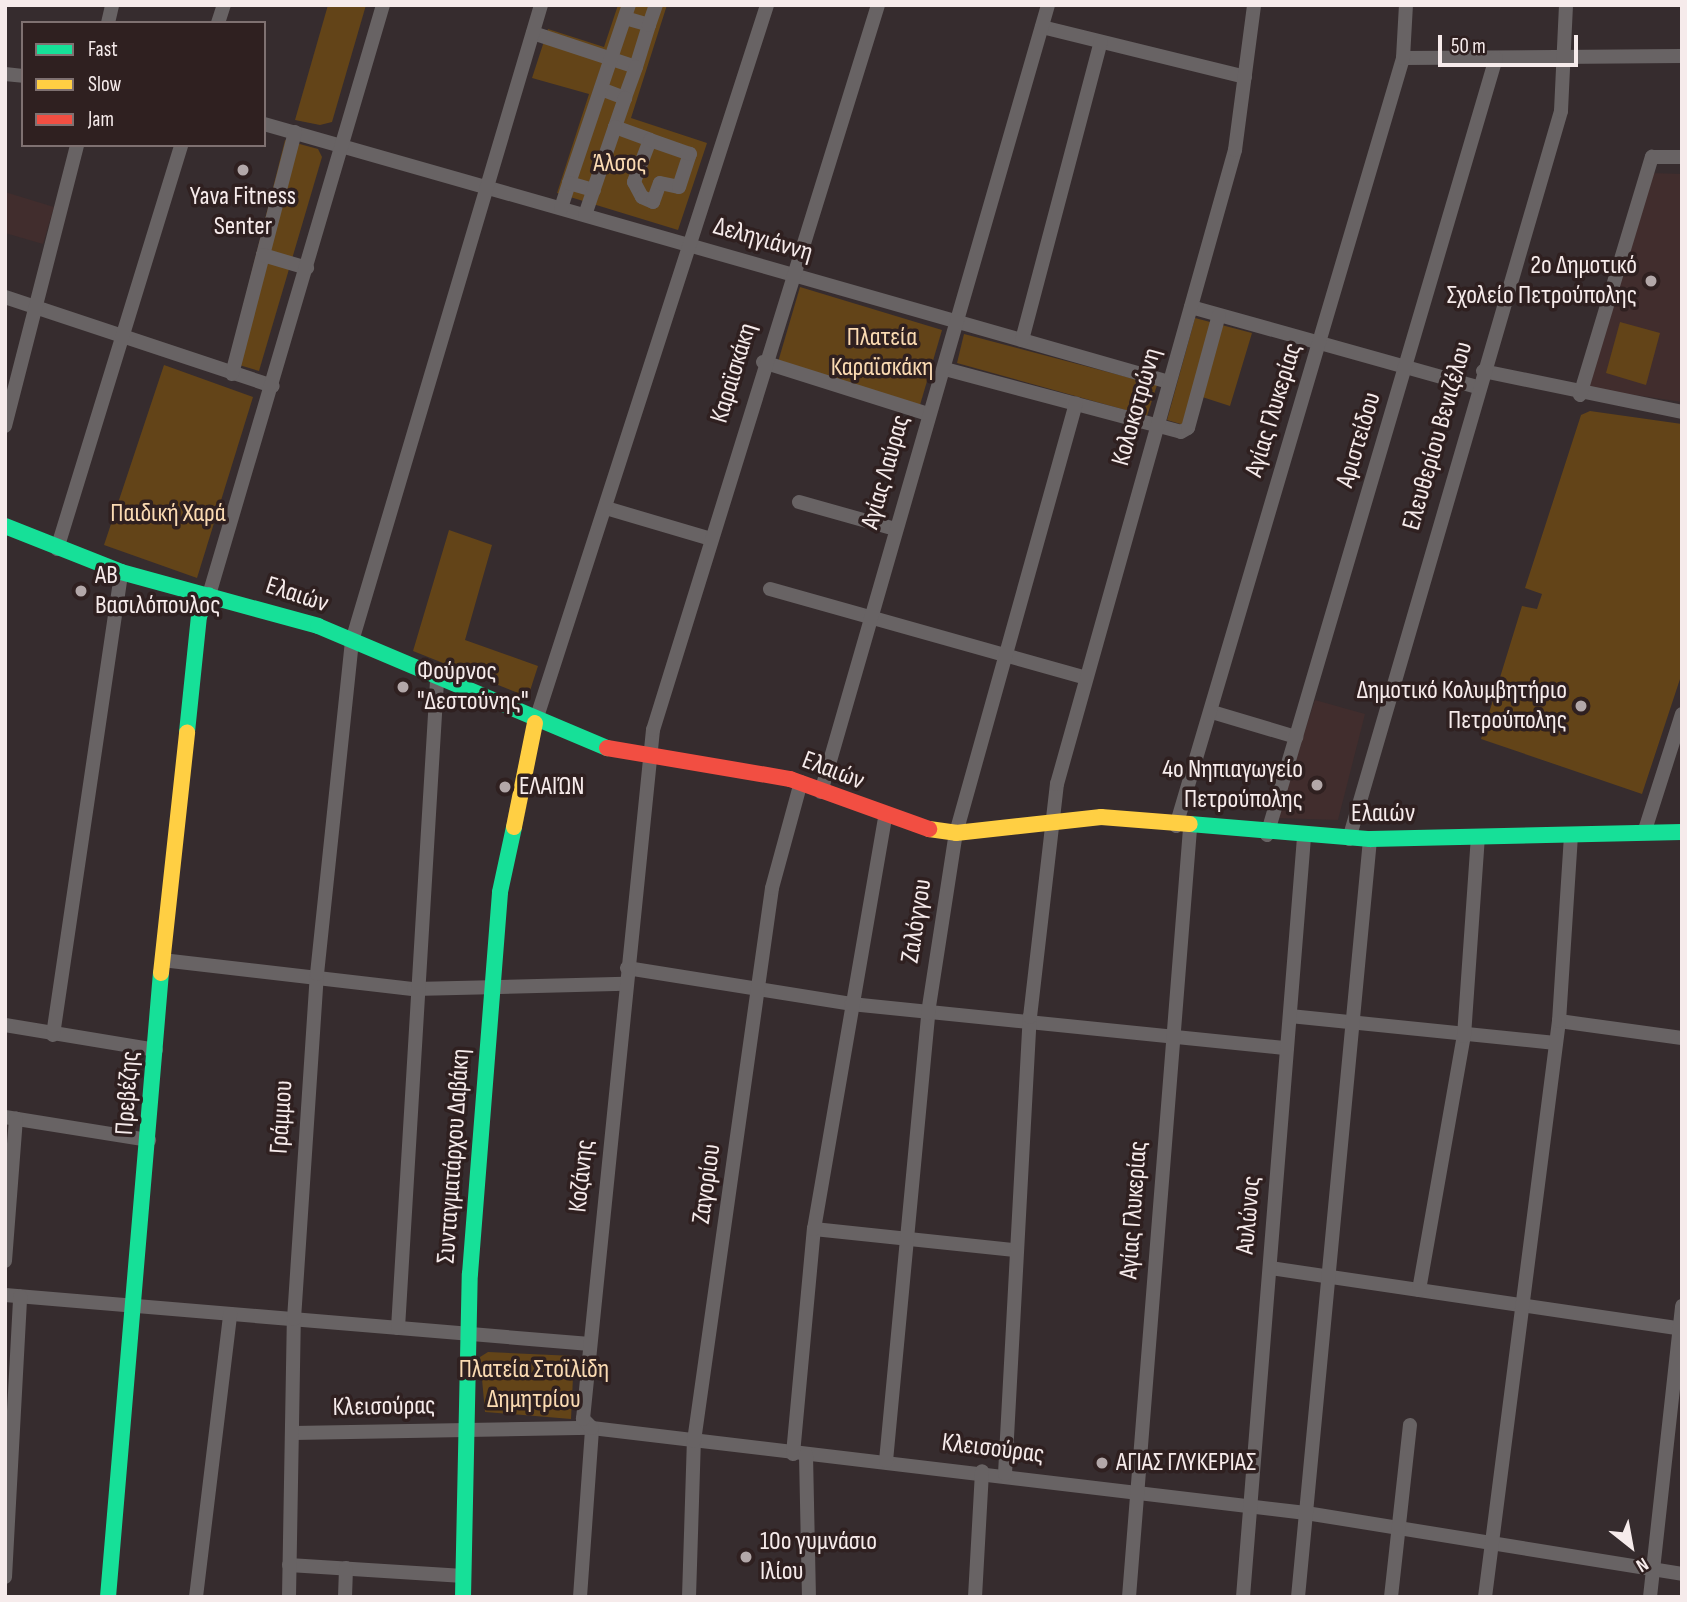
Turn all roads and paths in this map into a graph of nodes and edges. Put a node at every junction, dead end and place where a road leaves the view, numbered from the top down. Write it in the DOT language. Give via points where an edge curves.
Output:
graph roads {
  1 [pos="383,5"];
  2 [pos="541,5"];
  3 [pos="656,5"];
  4 [pos="766,5"];
  5 [pos="877,5"];
  6 [pos="1048,5"];
  7 [pos="1254,5"];
  8 [pos="1406,5"];
  9 [pos="1566,5"];
  10 [pos="627,11"];
  11 [pos="649,25"];
  12 [pos="1042,27"];
  13 [pos="533,33"];
  14 [pos="1101,41"];
  15 [pos="1567,55"];
  16 [pos="1682,56"];
  17 [pos="1403,58"];
  18 [pos="1496,58"];
  19 [pos="611,59"];
  20 [pos="636,67"];
  21 [pos="1245,77"];
  22 [pos="601,89"];
  23 [pos="625,98"];
  24 [pos="266,125"];
  25 [pos="615,127"];
  26 [pos="295,132"];
  27 [pos="650,140"];
  28 [pos="344,145"];
  29 [pos="76,147"];
  30 [pos="180,147"];
  31 [pos="1682,156"];
  32 [pos="684,174"];
  33 [pos="569,183"];
  34 [pos="709,183"];
  35 [pos="487,186"];
  36 [pos="594,190"];
  37 [pos="561,208"];
  38 [pos="585,215"];
  39 [pos="690,244"];
  40 [pos="263,255"];
  41 [pos="307,268"];
  42 [pos="791,273"];
  43 [pos="5,297"];
  44 [pos="1191,307"];
  45 [pos="37,309"];
  46 [pos="1219,315"];
  47 [pos="958,321"];
  48 [pos="122,338"];
  49 [pos="1022,340"];
  50 [pos="1320,341"];
  51 [pos="763,362"];
  52 [pos="1407,367"];
  53 [pos="944,369"];
  54 [pos="1483,371"];
  55 [pos="232,374"];
  56 [pos="1169,382"];
  57 [pos="272,386"];
  58 [pos="1478,387"];
  59 [pos="1580,395"];
  60 [pos="1076,404"];
  61 [pos="1682,412"];
  62 [pos="928,414"];
  63 [pos="5,426"];
  64 [pos="1156,427"];
  65 [pos="799,502"];
  66 [pos="606,508"];
  67 [pos="5,526"];
  68 [pos="895,529"];
  69 [pos="708,538"];
  70 [pos="57,549"];
  71 [pos="121,572"];
  72 [pos="770,589"];
  73 [pos="209,595"];
  74 [pos="870,617"];
  75 [pos="352,641"];
  76 [pos="1002,657"];
  77 [pos="1084,677"];
  78 [pos="438,681"];
  79 [pos="1212,712"];
  80 [pos="1682,714"];
  81 [pos="534,723"];
  82 [pos="1296,737"];
  83 [pos="648,757"];
  84 [pos="801,782"];
  85 [pos="821,792"];
  86 [pos="886,818"];
  87 [pos="1053,819"];
  88 [pos="1183,827"];
  89 [pos="1682,832"];
  90 [pos="956,833"];
  91 [pos="1644,833"];
  92 [pos="1571,834"];
  93 [pos="1267,835"];
  94 [pos="1304,837"];
  95 [pos="1478,838"];
  96 [pos="1349,839"];
  97 [pos="1370,839"];
  98 [pos="162,960"];
  99 [pos="626,968"];
  100 [pos="317,974"];
  101 [pos="625,984"];
  102 [pos="491,986"];
  103 [pos="414,989"];
  104 [pos="760,992"];
  105 [pos="851,1004"];
  106 [pos="928,1013"];
  107 [pos="1290,1016"];
  108 [pos="1030,1017"];
  109 [pos="1559,1021"];
  110 [pos="1353,1022"];
  111 [pos="5,1025"];
  112 [pos="53,1035"];
  113 [pos="1172,1035"];
  114 [pos="1464,1036"];
  115 [pos="1682,1038"];
  116 [pos="1556,1043"];
  117 [pos="1287,1048"];
  118 [pos="156,1050"];
  119 [pos="10,1117"];
  120 [pos="149,1140"];
  121 [pos="814,1229"];
  122 [pos="906,1237"];
  123 [pos="1015,1250"];
  124 [pos="5,1261"];
  125 [pos="1270,1268"];
  126 [pos="1329,1277"];
  127 [pos="1419,1290"];
  128 [pos="13,1295"];
  129 [pos="1518,1305"];
  130 [pos="134,1306"];
  131 [pos="1682,1306"];
  132 [pos="230,1314"];
  133 [pos="293,1319"];
  134 [pos="398,1328"];
  135 [pos="1680,1329"];
  136 [pos="467,1334"];
  137 [pos="590,1344"];
  138 [pos="1410,1425"];
  139 [pos="471,1428"];
  140 [pos="592,1428"];
  141 [pos="293,1433"];
  142 [pos="694,1441"];
  143 [pos="799,1454"];
  144 [pos="886,1461"];
  145 [pos="982,1471"];
  146 [pos="1005,1474"];
  147 [pos="1137,1491"];
  148 [pos="1251,1506"];
  149 [pos="1306,1513"];
  150 [pos="1400,1527"];
  151 [pos="1494,1540"];
  152 [pos="289,1565"];
  153 [pos="346,1568"];
  154 [pos="1653,1569"];
  155 [pos="1682,1574"];
  156 [pos="464,1576"];
  157 [pos="5,1577"];
  158 [pos="108,1597"];
  159 [pos="196,1597"];
  160 [pos="289,1597"];
  161 [pos="345,1597"];
  162 [pos="463,1597"];
  163 [pos="580,1597"];
  164 [pos="689,1597"];
  165 [pos="809,1597"];
  166 [pos="975,1597"];
  167 [pos="1129,1597"];
  168 [pos="1243,1597"];
  169 [pos="1298,1597"];
  170 [pos="1391,1597"];
  171 [pos="1485,1597"];
  172 [pos="1650,1597"];
  1 -- 28 [label="street"];
  2 -- 13 [label="street, Γράμμου"];
  3 -- 11 [label="street"];
  4 -- 34 [label="street"];
  5 -- 42 [label="street, Καραϊσκάκη"];
  6 -- 12 [label="street, Αγίας Λαύρας"];
  7 -- 21 [label="street, Κολοκοτρώνη"];
  8 -- 17 [label="street, Αγίας Γλυκερίας"];
  9 -- 15 [label="street, Ελευθερίου Βενιζέλου"];
  10 -- 11 [label="street"];
  10 -- 19 [label="street"];
  11 -- 20 [label="street"];
  12 -- 14 [label="street"];
  12 -- 47 [label="street, Αγίας Λαύρας"];
  13 -- 19 [label="street"];
  13 -- 35 [label="street, Γράμμου"];
  14 -- 21 [label="street"];
  14 -- 49 [label="street"];
  15 -- 16 [label="street"];
  15 -- 18 [label="street"];
  15 -- 54 [label="street, Ελευθερίου Βενιζέλου" via="1561,111"];
  17 -- 18 [label="street"];
  17 -- 50 [label="street, Αγίας Γλυκερίας"];
  18 -- 52 [label="street, Αριστείδου"];
  19 -- 20 [label="street"];
  19 -- 22 [label="street"];
  20 -- 23 [label="street"];
  21 -- 44 [label="street, Κολοκοτρώνη" via="1235,150"];
  22 -- 23 [label="street"];
  22 -- 33 [label="street"];
  23 -- 25 [label="street"];
  24 -- 26 [label="street, Δεληγιάννη"];
  25 -- 27 [label="street"];
  25 -- 36 [label="street"];
  26 -- 28 [label="street, Δεληγιάννη"];
  26 -- 40 [label="street"];
  27 -- 32 [label="street" via="690,154"];
  27 -- 32 [label="street" via="634,182 642,197 653,202 660,183 679,187"];
  28 -- 35 [label="street, Δεληγιάννη"];
  28 -- 41 [label="street"];
  29 -- 45 [label="street"];
  30 -- 48 [label="street"];
  31 -- 59 [label="street" via="1652,157"];
  32 -- 34 [label="street"];
  33 -- 36 [label="street"];
  33 -- 37 [label="street"];
  34 -- 39 [label="street"];
  35 -- 37 [label="street, Δεληγιάννη"];
  35 -- 75 [label="street, Γράμμου"];
  36 -- 38 [label="street"];
  37 -- 38 [label="street, Δεληγιάννη"];
  38 -- 39 [label="street, Δεληγιάννη"];
  39 -- 42 [label="street, Δεληγιάννη"];
  39 -- 66 [label="street"];
  40 -- 41 [label="street"];
  40 -- 55 [label="street"];
  41 -- 57 [label="street"];
  42 -- 47 [label="street, Δεληγιάννη"];
  42 -- 51 [label="street, Καραϊσκάκη"];
  43 -- 45 [label="street"];
  44 -- 46 [label="street"];
  44 -- 56 [label="street, Κολοκοτρώνη"];
  45 -- 48 [label="street"];
  45 -- 63 [label="street"];
  46 -- 50 [label="street"];
  46 -- 64 [label="street" via="1188,428"];
  47 -- 49 [label="street, Δεληγιάννη"];
  47 -- 53 [label="street, Αγίας Λαύρας"];
  48 -- 55 [label="street"];
  48 -- 70 [label="street"];
  49 -- 56 [label="street, Δεληγιάννη"];
  50 -- 52 [label="street"];
  50 -- 79 [label="street, Αγίας Γλυκερίας"];
  51 -- 62 [label="street"];
  51 -- 69 [label="street, Καραϊσκάκη"];
  52 -- 58 [label="street"];
  52 -- 82 [label="street, Αριστείδου"];
  53 -- 60 [label="street"];
  53 -- 62 [label="street, Αγίας Λαύρας"];
  54 -- 58 [label="street, Ελευθερίου Βενιζέλου"];
  54 -- 59 [label="street"];
  55 -- 57 [label="street"];
  56 -- 64 [label="street, Κολοκοτρώνη"];
  57 -- 73 [label="street"];
  58 -- 96 [label="street, Ελευθερίου Βενιζέλου"];
  59 -- 61 [label="street"];
  60 -- 64 [label="street"];
  60 -- 76 [label="street, Ζαλόγγου"];
  62 -- 68 [label="street, Αγίας Λαύρας"];
  64 -- 77 [label="street, Κολοκοτρώνη"];
  65 -- 68 [label="street"];
  66 -- 69 [label="street"];
  66 -- 81 [label="street"];
  67 -- 70 [label="street, Ελαιών"];
  68 -- 74 [label="street, Αγίας Λαύρας"];
  69 -- 83 [label="street, Καραϊσκάκη"];
  70 -- 71 [label="street, Ελαιών"];
  71 -- 73 [label="street, Ελαιών"];
  71 -- 112 [label="street"];
  72 -- 74 [label="street"];
  73 -- 75 [label="street, Ελαιών"];
  73 -- 98 [label="street, Πρεβέζης" via="199,616"];
  74 -- 76 [label="street"];
  74 -- 85 [label="street, Αγίας Λαύρας"];
  75 -- 78 [label="street, Ελαιών"];
  75 -- 100 [label="street, Γράμμου"];
  76 -- 77 [label="street"];
  76 -- 90 [label="street, Ζαλόγγου"];
  77 -- 87 [label="street, Κολοκοτρώνη"];
  78 -- 81 [label="street, Ελαιών"];
  78 -- 103 [label="street"];
  79 -- 82 [label="street"];
  79 -- 88 [label="street, Αγίας Γλυκερίας"];
  80 -- 91 [label="street"];
  81 -- 83 [label="street, Ελαιών"];
  81 -- 102 [label="street, Συνταγματάρχου Δαβάκη" via="500,892"];
  82 -- 93 [label="street, Αριστείδου"];
  83 -- 84 [label="street, Ελαιών"];
  83 -- 99 [label="street, Κοζάνης"];
  84 -- 85 [label="street, Ελαιών"];
  84 -- 104 [label="street, Ζαγορίου" via="772,888"];
  85 -- 86 [label="street, Ελαιών"];
  86 -- 90 [label="street, Ελαιών"];
  86 -- 105 [label="street"];
  87 -- 88 [label="street, Ελαιών"];
  87 -- 90 [label="street, Ελαιών"];
  87 -- 108 [label="street, Κολοκοτρώνη"];
  88 -- 93 [label="street, Ελαιών"];
  88 -- 113 [label="street, Αγίας Γλυκερίας"];
  89 -- 91 [label="street, Ελαιών"];
  90 -- 106 [label="street, Ζαλόγγου"];
  91 -- 92 [label="street, Ελαιών"];
  92 -- 95 [label="street, Ελαιών"];
  92 -- 109 [label="street"];
  93 -- 94 [label="street, Ελαιών"];
  94 -- 96 [label="street, Ελαιών"];
  94 -- 107 [label="street, Αυλώνος"];
  95 -- 97 [label="street, Ελαιών"];
  95 -- 114 [label="street"];
  96 -- 97 [label="street, Ελαιών"];
  97 -- 110 [label="street"];
  98 -- 100 [label="street"];
  98 -- 118 [label="street, Πρεβέζης"];
  99 -- 101 [label="street, Κοζάνης"];
  99 -- 104 [label="street"];
  100 -- 103 [label="street"];
  100 -- 133 [label="street, Γράμμου"];
  101 -- 102 [label="street"];
  101 -- 137 [label="street, Κοζάνης"];
  102 -- 103 [label="street"];
  102 -- 136 [label="street, Συνταγματάρχου Δαβάκη"];
  103 -- 134 [label="street"];
  104 -- 105 [label="street"];
  104 -- 142 [label="street, Ζαγορίου"];
  105 -- 106 [label="street"];
  105 -- 121 [label="street"];
  106 -- 108 [label="street"];
  106 -- 122 [label="street, Ζαλόγγου"];
  107 -- 110 [label="street"];
  107 -- 117 [label="street, Αυλώνος"];
  108 -- 113 [label="street"];
  108 -- 123 [label="street, Κολοκοτρώνη"];
  109 -- 115 [label="street"];
  109 -- 116 [label="street"];
  110 -- 114 [label="street"];
  110 -- 126 [label="street"];
  111 -- 112 [label="street"];
  112 -- 118 [label="street"];
  113 -- 117 [label="street"];
  113 -- 147 [label="street, Αγίας Γλυκερίας"];
  114 -- 116 [label="street"];
  114 -- 127 [label="street"];
  116 -- 129 [label="street"];
  117 -- 125 [label="street, Αυλώνος"];
  118 -- 120 [label="street, Πρεβέζης"];
  119 -- 120 [label="street"];
  119 -- 124 [label="street"];
  120 -- 130 [label="street, Πρεβέζης"];
  121 -- 122 [label="street"];
  121 -- 143 [label="street"];
  122 -- 123 [label="street"];
  122 -- 144 [label="street, Ζαλόγγου"];
  123 -- 146 [label="street, Κολοκοτρώνη"];
  125 -- 126 [label="street"];
  125 -- 148 [label="street, Αυλώνος"];
  126 -- 127 [label="street"];
  126 -- 149 [label="street"];
  127 -- 129 [label="street"];
  128 -- 130 [label="street"];
  128 -- 157 [label="street"];
  129 -- 135 [label="street"];
  129 -- 151 [label="street"];
  130 -- 132 [label="street"];
  130 -- 158 [label="street, Πρεβέζης"];
  131 -- 135 [label="street"];
  132 -- 133 [label="street"];
  132 -- 159 [label="street"];
  133 -- 134 [label="street"];
  133 -- 141 [label="street, Γράμμου"];
  134 -- 136 [label="street"];
  135 -- 154 [label="street"];
  136 -- 137 [label="street"];
  136 -- 139 [label="street, Συνταγματάρχου Δαβάκη"];
  137 -- 140 [label="street, Κοζάνης" via="583,1419"];
  138 -- 150 [label="street"];
  139 -- 140 [label="street, Κλεισούρας"];
  139 -- 141 [label="street, Κλεισούρας"];
  139 -- 156 [label="street, Συνταγματάρχου Δαβάκη"];
  140 -- 142 [label="street, Κλεισούρας"];
  140 -- 163 [label="street, Κοζάνης"];
  141 -- 152 [label="street, Γράμμου"];
  142 -- 143 [label="street, Κλεισούρας"];
  142 -- 164 [label="street, Ζαγορίου"];
  143 -- 144 [label="street, Κλεισούρας"];
  143 -- 165 [label="street"];
  144 -- 145 [label="street, Κλεισούρας"];
  145 -- 146 [label="street, Κλεισούρας"];
  145 -- 166 [label="street"];
  146 -- 147 [label="street, Κλεισούρας"];
  147 -- 148 [label="street, Κλεισούρας"];
  147 -- 167 [label="street, Αγίας Γλυκερίας"];
  148 -- 149 [label="street, Κλεισούρας"];
  148 -- 168 [label="street, Αυλώνος"];
  149 -- 150 [label="street, Κλεισούρας"];
  149 -- 169 [label="street"];
  150 -- 151 [label="street, Κλεισούρας"];
  150 -- 170 [label="street"];
  151 -- 154 [label="street, Κλεισούρας"];
  151 -- 171 [label="street"];
  152 -- 153 [label="street"];
  152 -- 160 [label="street, Γράμμου"];
  153 -- 156 [label="street"];
  153 -- 161 [label="street"];
  154 -- 155 [label="street, Κλεισούρας"];
  154 -- 172 [label="street"];
  156 -- 162 [label="street, Συνταγματάρχου Δαβάκη"];
}
